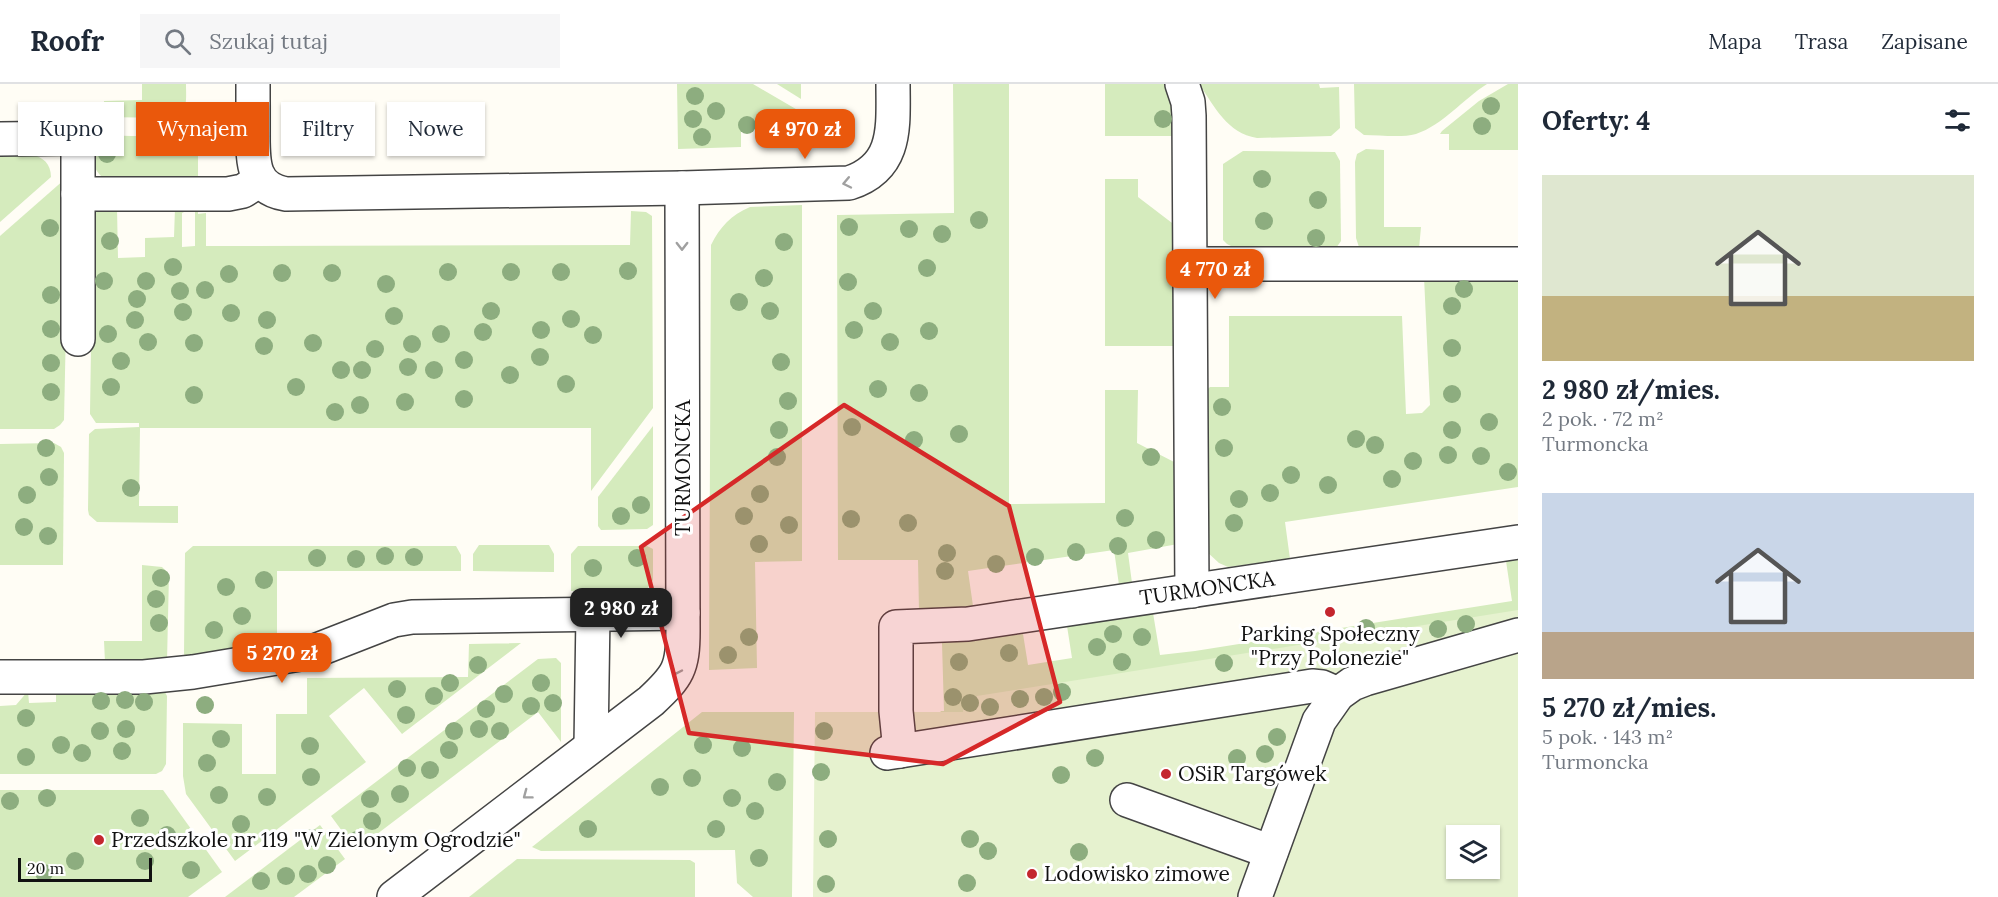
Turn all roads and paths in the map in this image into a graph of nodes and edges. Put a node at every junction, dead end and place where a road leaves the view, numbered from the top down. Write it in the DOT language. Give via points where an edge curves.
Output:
graph roads {
  1 [pos="254,84"];
  2 [pos="893,84"];
  3 [pos="1182,84"];
  4 [pos="0,139"];
  5 [pos="260,180"];
  6 [pos="682,188"];
  7 [pos="78,194"];
  8 [pos="1190,264"];
  9 [pos="1518,264"];
  10 [pos="78,339"];
  11 [pos="1518,542"];
  12 [pos="1192,591"];
  13 [pos="683,613"];
  14 [pos="593,614"];
  15 [pos="1518,634"];
  16 [pos="0,677"];
  17 [pos="1338,694"];
  18 [pos="591,746"];
  19 [pos="1127,800"];
  20 [pos="1271,852"];
  21 [pos="405,894"];
  22 [pos="1255,897"];
  1 -- 5 [label="street" via="253,155"];
  2 -- 6 [label="street, one-way" via="892,140 880,163 861,179 837,185"];
  3 -- 8 [label="street" via="1189,111"];
  4 -- 7 [label="street" via="78,138"];
  5 -- 6 [label="street" via="272,190 286,194"];
  5 -- 7 [label="street" via="243,191 228,194"];
  6 -- 13 [label="street, TURMONCKA, one-way"];
  7 -- 10 [label="street"];
  8 -- 9 [label="street"];
  8 -- 12 [label="street"];
  11 -- 12 [label="street, TURMONCKA"];
  12 -- 17 [label="street, TURMONCKA" via="980,622 896,627 894,752 1312,686"];
  13 -- 14 [label="street"];
  13 -- 18 [label="street, TURMONCKA, one-way" via="681,662 671,682"];
  14 -- 16 [label="street" via="412,617 312,652 193,672 144,677"];
  14 -- 18 [label="street"];
  15 -- 17 [label="street" via="1365,679"];
  17 -- 20 [label="street" via="1319,721"];
  18 -- 21 [label="street, TURMONCKA, one-way"];
  19 -- 20 [label="street"];
  20 -- 22 [label="street"];
}
